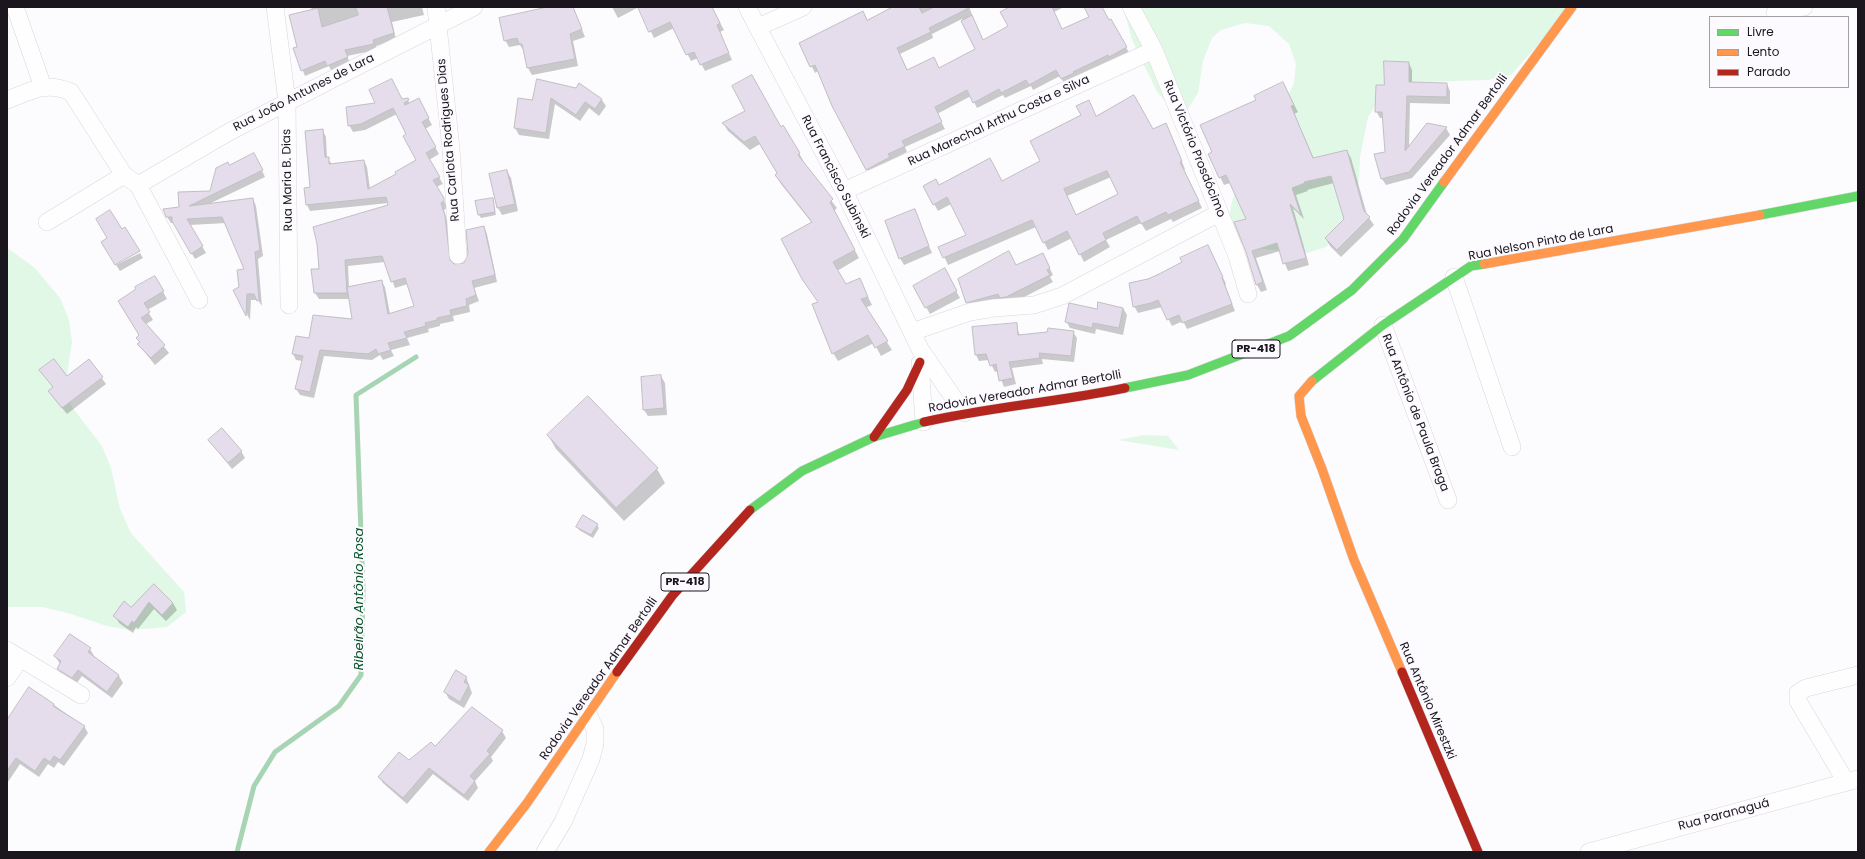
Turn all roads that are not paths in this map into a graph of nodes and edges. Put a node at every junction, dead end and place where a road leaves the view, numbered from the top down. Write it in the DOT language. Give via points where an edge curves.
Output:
graph roads {
  1 [pos="15,7"];
  2 [pos="275,7"];
  3 [pos="436,7"];
  4 [pos="474,7"];
  5 [pos="747,7"];
  6 [pos="803,7"];
  7 [pos="1131,7"];
  8 [pos="1572,7"];
  9 [pos="1804,7"];
  10 [pos="1774,12"];
  11 [pos="438,24"];
  12 [pos="758,27"];
  13 [pos="1154,50"];
  14 [pos="43,87"];
  15 [pos="7,100"];
  16 [pos="287,102"];
  17 [pos="124,175"];
  18 [pos="138,185"];
  19 [pos="844,192"];
  20 [pos="1858,196"];
  21 [pos="1219,212"];
  22 [pos="47,222"];
  23 [pos="458,255"];
  24 [pos="1454,277"];
  25 [pos="1248,294"];
  26 [pos="199,300"];
  27 [pos="289,305"];
  28 [pos="1383,325"];
  29 [pos="912,332"];
  30 [pos="920,355"];
  31 [pos="964,413"];
  32 [pos="924,422"];
  33 [pos="874,437"];
  34 [pos="1512,447"];
  35 [pos="1448,500"];
  36 [pos="1354,560"];
  37 [pos="14,654"];
  38 [pos="1858,675"];
  39 [pos="7,678"];
  40 [pos="81,696"];
  41 [pos="588,714"];
  42 [pos="1852,780"];
  43 [pos="489,852"];
  44 [pos="545,852"];
  45 [pos="1478,852"];
  46 [pos="1589,852"];
  1 -- 14 [label="street"];
  2 -- 16 [label="street, Rua Maria B. Dias"];
  3 -- 11 [label="street, Rua Carlota Rodrigues Dias"];
  4 -- 11 [label="street, Rua João Antunes de Lara"];
  5 -- 12 [label="street, Rua Francisco Subinski"];
  6 -- 12 [label="street"];
  7 -- 13 [label="street, Rua Victório Prosdócimo"];
  8 -- 31 [label="main road, Rodovia Vereador Admar Bertolli / PR-418" via="1402,239 1352,290 1290,336 1188,375 1086,396"];
  9 -- 10 [label="street"];
  11 -- 16 [label="street, Rua João Antunes de Lara"];
  11 -- 23 [label="street, Rua Carlota Rodrigues Dias" via="451,149"];
  12 -- 19 [label="street, Rua Francisco Subinski"];
  13 -- 19 [label="street, Rua Marechal Arthu Costa e Silva"];
  13 -- 21 [label="street, Rua Victório Prosdócimo"];
  14 -- 15 [label="street"];
  14 -- 17 [label="street" via="59,87 72,92"];
  16 -- 18 [label="street, Rua João Antunes de Lara" via="229,132"];
  16 -- 27 [label="street, Rua Maria B. Dias"];
  17 -- 18 [label="street"];
  17 -- 22 [label="street"];
  18 -- 26 [label="street"];
  19 -- 29 [label="street, Rua Francisco Subinski"];
  20 -- 24 [label="main road, Rua Nelson Pinto de Lara" via="1471,266"];
  21 -- 25 [label="street, Rua Victório Prosdócimo" via="1237,256"];
  21 -- 29 [label="street" via="1062,296 1034,305 970,312"];
  24 -- 28 [label="main road, Rua Nelson Pinto de Lara"];
  24 -- 34 [label="street"];
  28 -- 35 [label="street, Rua Antônio de Paula Braga"];
  28 -- 36 [label="main road, Rua Nelson Pinto de Lara" via="1307,385 1299,396 1301,416"];
  29 -- 30 [label="street, Rua Francisco Subinski"];
  30 -- 31 [label="street, Rua Francisco Subinski"];
  30 -- 32 [label="street, Rua Francisco Subinski"];
  30 -- 33 [label="main road" via="907,390"];
  31 -- 32 [label="main road, Rodovia Vereador Admar Bertolli / PR-418"];
  32 -- 33 [label="main road, Rodovia Vereador Admar Bertolli / PR-418"];
  33 -- 41 [label="main road, Rodovia Vereador Admar Bertolli / PR-418" via="802,471 747,512 672,596"];
  36 -- 45 [label="main road, Rua Antônio Mirestzki"];
  37 -- 39 [label="street"];
  37 -- 40 [label="street"];
  38 -- 42 [label="street" via="1806,688 1798,693 1798,701"];
  41 -- 43 [label="main road, Rodovia Vereador Admar Bertolli / PR-418"];
  41 -- 44 [label="street" via="595,729 591,759 563,822"];
  42 -- 46 [label="street, Rua Paranaguá"];
}
